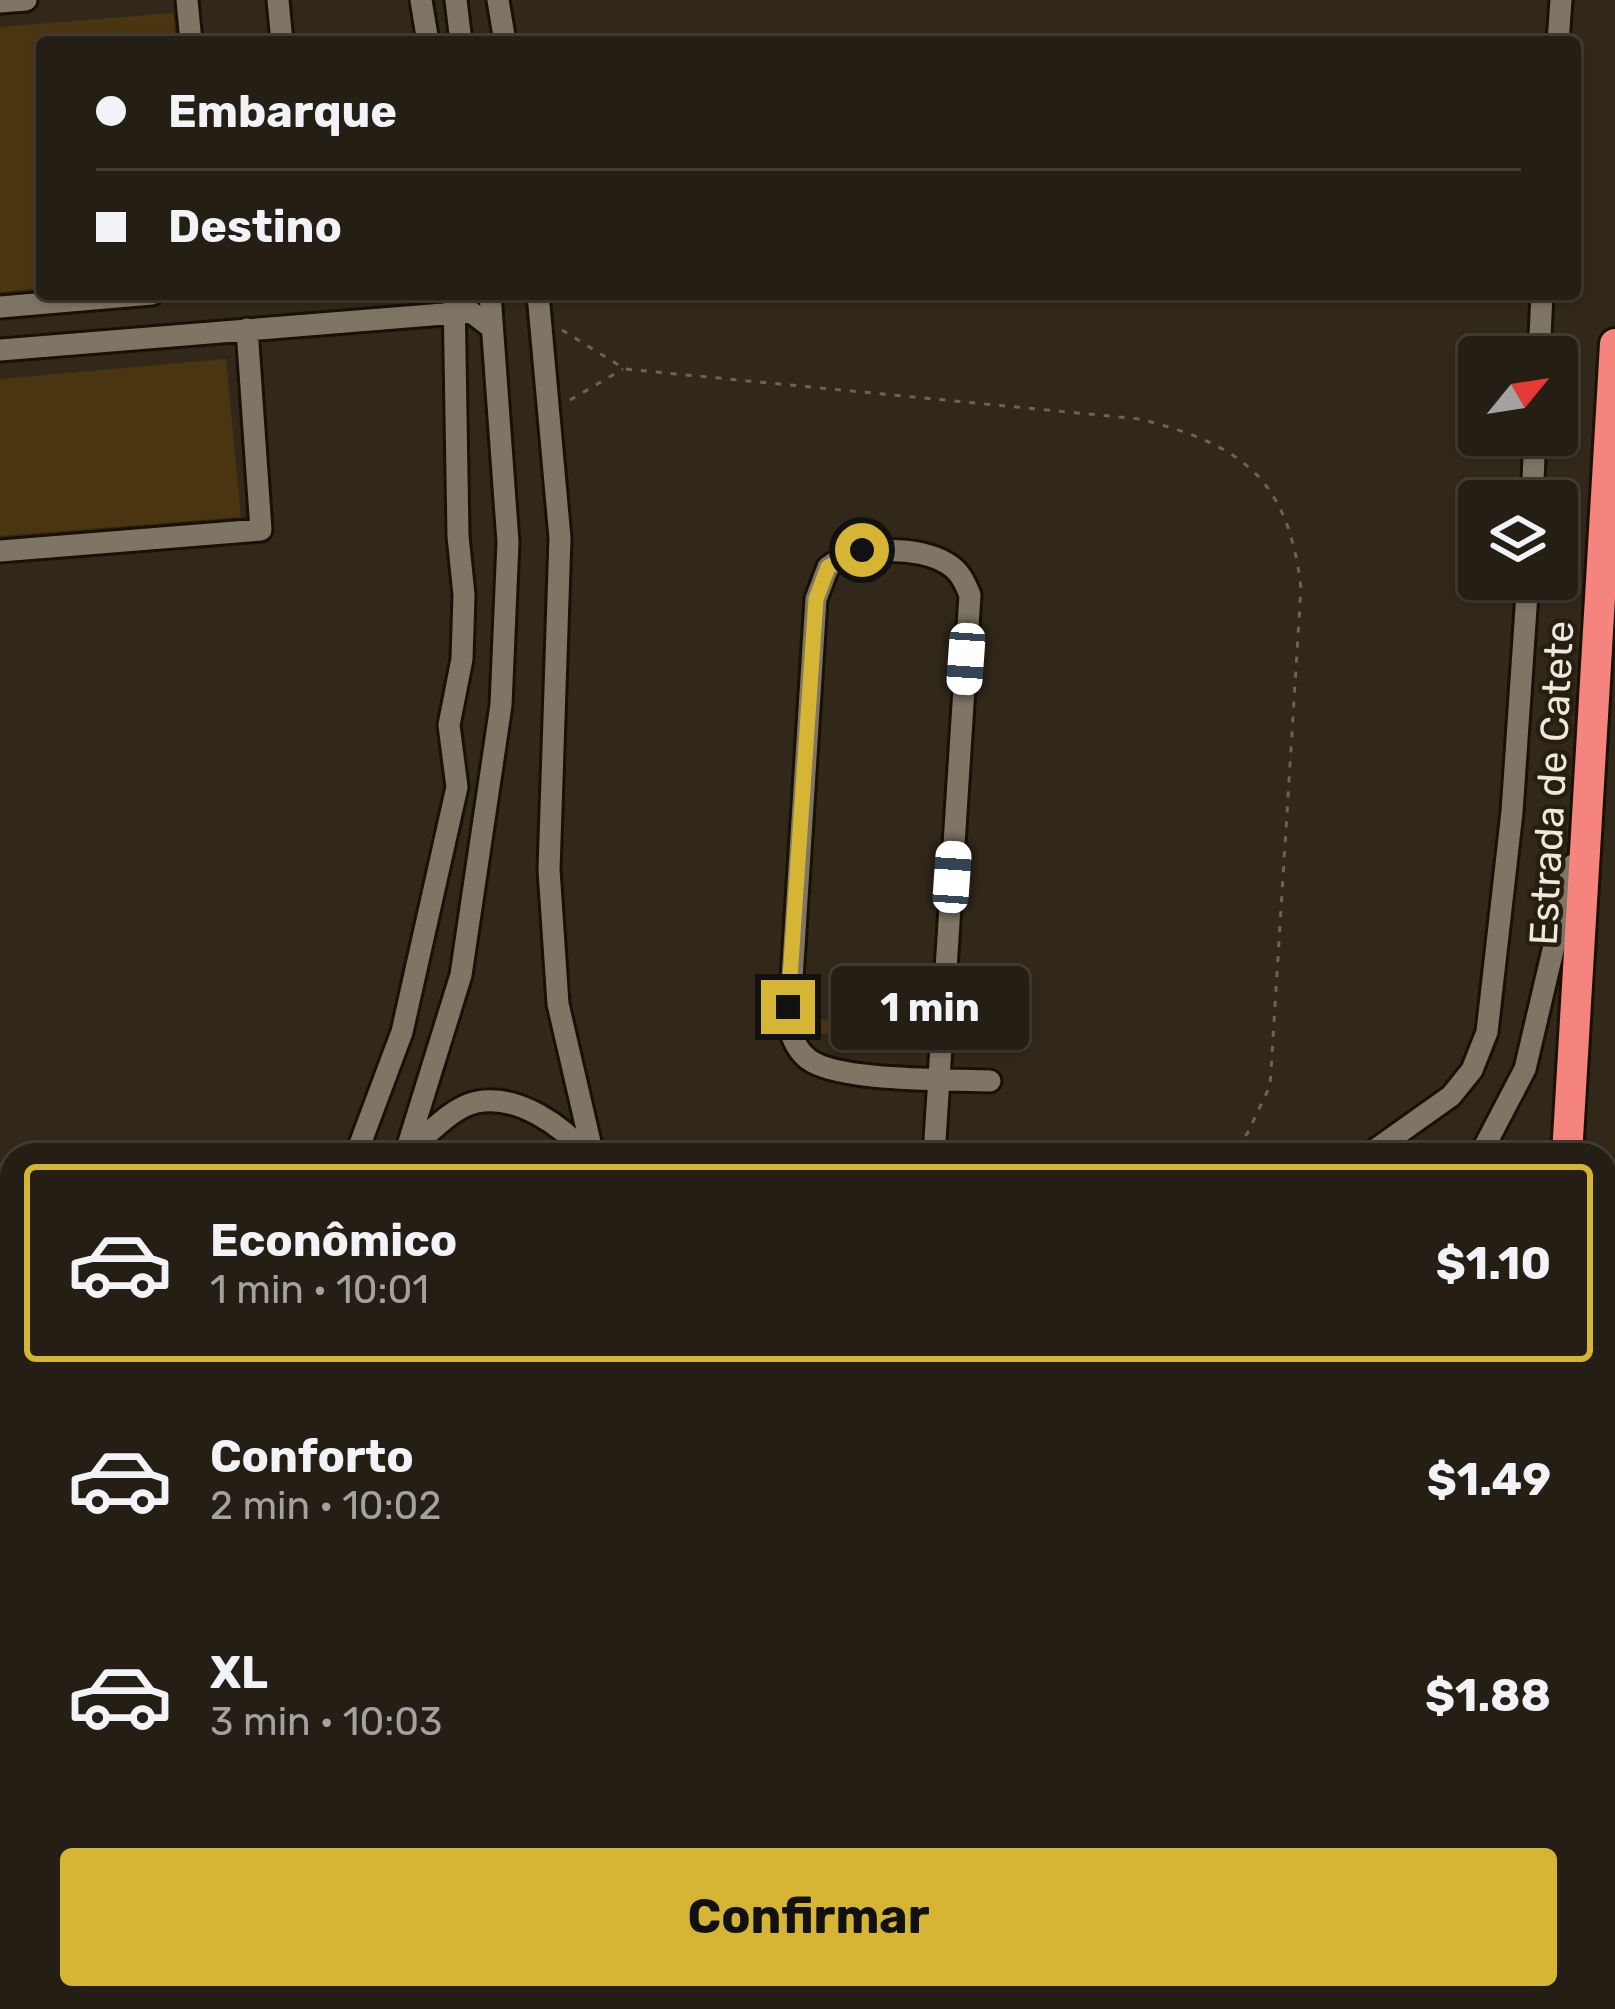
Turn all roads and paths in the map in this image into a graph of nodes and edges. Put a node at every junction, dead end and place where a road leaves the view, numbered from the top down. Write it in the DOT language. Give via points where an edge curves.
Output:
graph roads {
  1 [pos="26,0"];
  2 [pos="187,0"];
  3 [pos="278,0"];
  4 [pos="422,0"];
  5 [pos="455,0"];
  6 [pos="498,0"];
  7 [pos="1561,0"];
  8 [pos="0,2"];
  9 [pos="190,36"];
  10 [pos="281,36"];
  11 [pos="427,36"];
  12 [pos="460,36"];
  13 [pos="504,36"];
  14 [pos="1558,36"];
  15 [pos="87,300"];
  16 [pos="491,300"];
  17 [pos="538,300"];
  18 [pos="541,300"];
  19 [pos="1542,300"];
  20 [pos="455,303"];
  21 [pos="0,308"];
  22 [pos="247,328"];
  23 [pos="493,328"];
  24 [pos="1540,336"];
  25 [pos="1615,344"];
  26 [pos="0,350"];
  27 [pos="625,369"];
  28 [pos="553,430"];
  29 [pos="0,551"];
  30 [pos="1527,600"];
  31 [pos="1591,776"];
  32 [pos="939,1078"];
  33 [pos="990,1081"];
  34 [pos="360,1143"];
  35 [pos="409,1143"];
  36 [pos="421,1143"];
  37 [pos="576,1143"];
  38 [pos="588,1143"];
  39 [pos="935,1143"];
  40 [pos="1235,1143"];
  41 [pos="1385,1143"];
  42 [pos="1488,1143"];
  43 [pos="1568,1143"];
  1 -- 8 [label="street"];
  2 -- 9 [label="street"];
  3 -- 10 [label="street"];
  4 -- 11 [label="street"];
  5 -- 12 [label="street"];
  6 -- 13 [label="street"];
  7 -- 14 [label="street"];
  15 -- 21 [label="street"];
  16 -- 23 [label="street"];
  17 -- 28 [label="street"];
  18 -- 27 [label="path" via="580,344"];
  19 -- 24 [label="street"];
  20 -- 22 [label="street"];
  20 -- 23 [label="street"];
  20 -- 34 [label="street" via="464,595 449,725 458,787 402,1032"];
  22 -- 26 [label="street"];
  22 -- 29 [label="street" via="261,530"];
  23 -- 35 [label="street" via="508,542 501,705 461,975"];
  25 -- 31 [label="highway, Estrada de Catete"];
  27 -- 28 [label="path" via="567,403"];
  27 -- 40 [label="path" via="1140,419 1226,447 1274,494 1301,588 1275,1036 1261,1111"];
  28 -- 38 [label="street" via="560,603 549,870 559,1004"];
  30 -- 41 [label="street" via="1486,1032 1451,1096"];
  31 -- 42 [label="street" via="1540,1021"];
  31 -- 43 [label="highway, Estrada de Catete"];
  32 -- 32 [label="street" via="970,595 950,565 862,550 828,567 816,599 789,1026 795,1045 827,1069"];
  32 -- 33 [label="street"];
  32 -- 39 [label="street"];
  36 -- 37 [label="street" via="476,1102 526,1109"];
}
